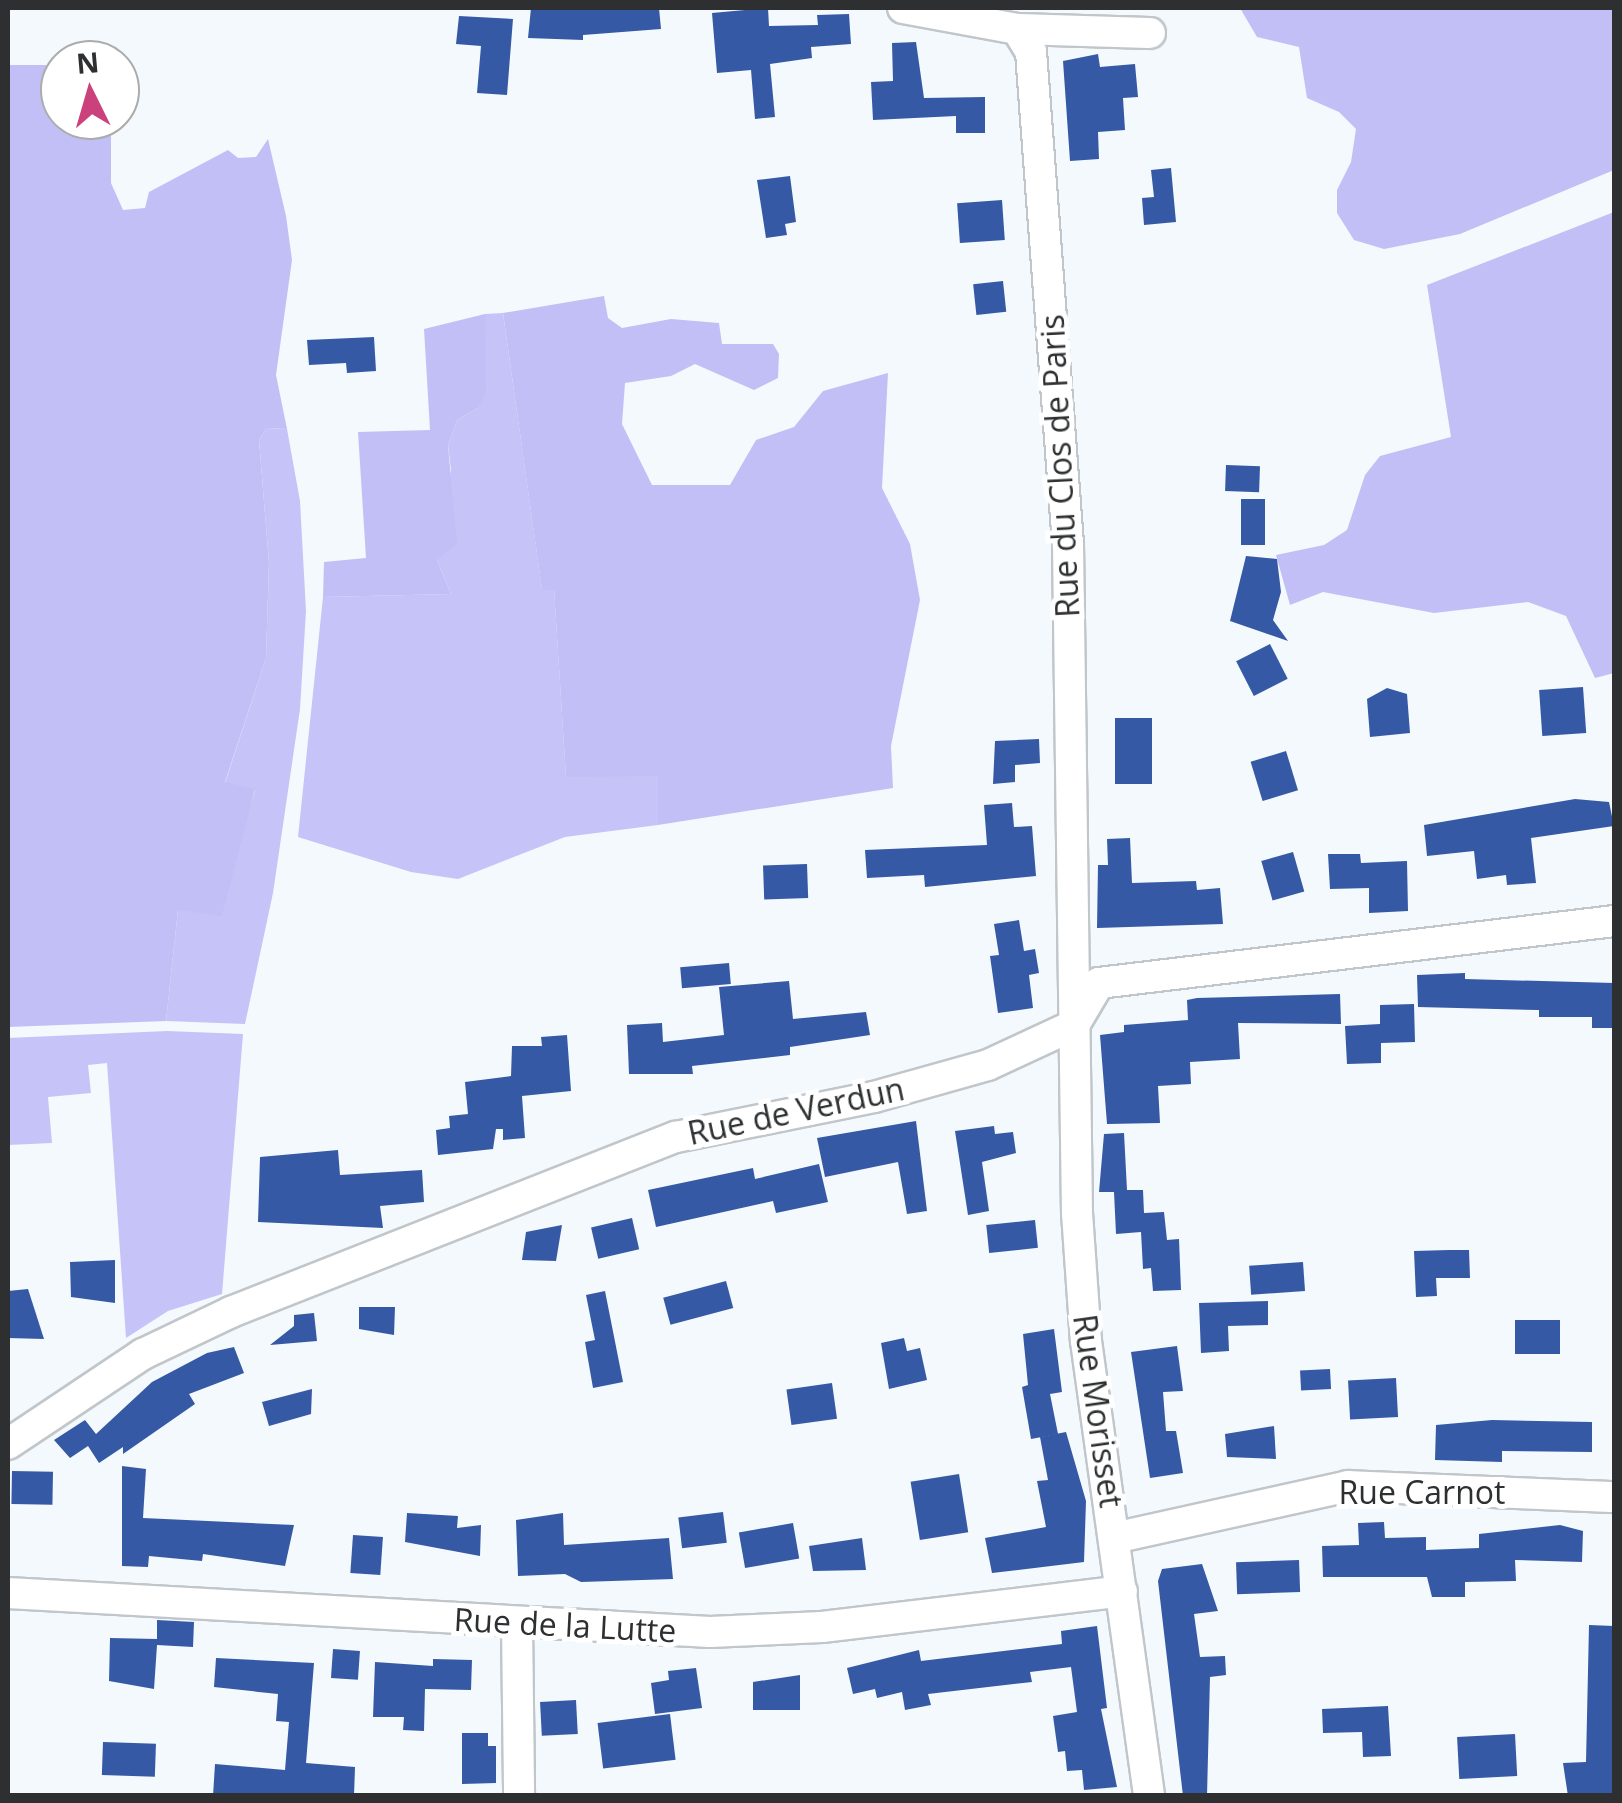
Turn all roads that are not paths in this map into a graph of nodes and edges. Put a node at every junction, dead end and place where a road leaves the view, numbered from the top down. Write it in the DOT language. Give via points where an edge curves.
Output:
graph roads {
  1 [pos="902,8"];
  2 [pos="1017,29"];
  3 [pos="1150,33"];
  4 [pos="1614,921"];
  5 [pos="1074,1025"];
  6 [pos="8,1444"];
  7 [pos="1614,1498"];
  8 [pos="1114,1538"];
  9 [pos="1122,1591"];
  10 [pos="8,1593"];
  11 [pos="517,1623"];
  12 [pos="519,1796"];
  13 [pos="1149,1796"];
  1 -- 2 [label="street"];
  2 -- 3 [label="street"];
  2 -- 5 [label="street, Rue du Clos de Paris" via="1031,52 1066,504"];
  4 -- 5 [label="street" via="1099,983"];
  5 -- 6 [label="street, Rue de Verdun" via="988,1065 874,1097 746,1118 606,1164 231,1312 144,1354"];
  5 -- 8 [label="street, Rue Morisset" via="1086,1341"];
  7 -- 8 [label="street, Rue Carnot" via="1348,1486"];
  8 -- 9 [label="street, Rue Morisset"];
  9 -- 11 [label="street, Rue de la Lutte" via="822,1627 710,1632"];
  9 -- 13 [label="street, Rue Morisset"];
  10 -- 11 [label="street, Rue de la Lutte"];
  11 -- 12 [label="street"];
}
